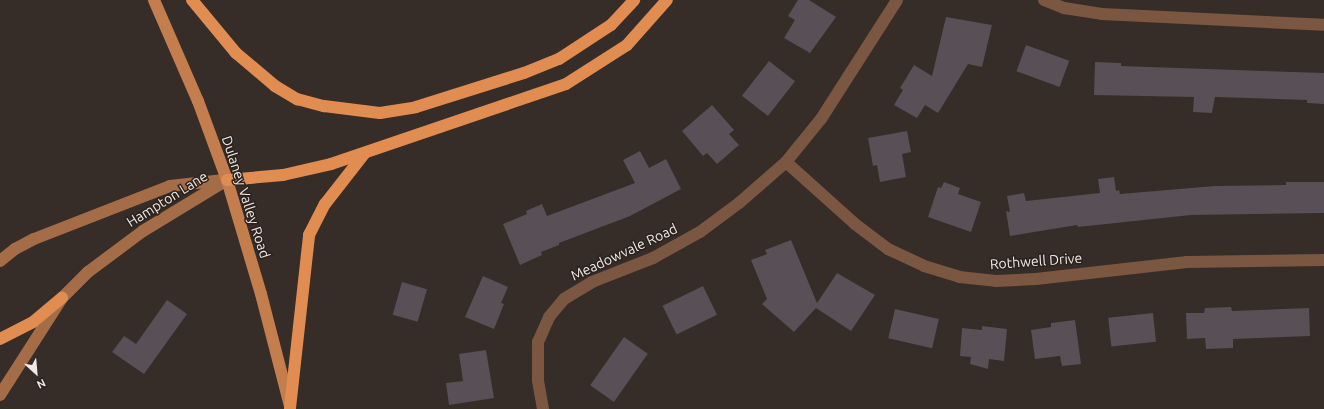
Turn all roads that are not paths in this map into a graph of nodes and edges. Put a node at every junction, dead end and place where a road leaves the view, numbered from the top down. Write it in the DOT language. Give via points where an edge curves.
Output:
graph roads {
  1 [pos="154,0"];
  2 [pos="192,0"];
  3 [pos="634,0"];
  4 [pos="667,0"];
  5 [pos="897,0"];
  6 [pos="1044,0"];
  7 [pos="1324,25"];
  8 [pos="364,154"];
  9 [pos="786,162"];
  10 [pos="228,180"];
  11 [pos="1324,260"];
  12 [pos="0,261"];
  13 [pos="62,298"];
  14 [pos="0,339"];
  15 [pos="0,395"];
  16 [pos="290,409"];
  17 [pos="543,409"];
  1 -- 10 [label="main road, Dulaney Valley Road" via="198,101"];
  2 -- 3 [label="highway" via="236,53 275,86 297,99 324,106 380,113 416,107 524,73 559,59 611,25"];
  4 -- 8 [label="highway" via="627,45 566,84"];
  5 -- 9 [label="street, Meadowvale Road" via="821,119"];
  6 -- 7 [label="street" via="1064,8 1102,14"];
  8 -- 10 [label="highway" via="307,171"];
  8 -- 16 [label="highway" via="325,204 309,235"];
  9 -- 11 [label="street, Rothwell Drive" via="855,224 888,249 924,266 960,277 996,281 1187,262"];
  9 -- 17 [label="street, Meadowvale Road" via="700,232 653,258 592,282 564,299 549,317 538,342 538,380"];
  10 -- 12 [label="street, Hampton Lane" via="170,186 34,239"];
  10 -- 13 [label="street, Hampton Lane" via="111,252"];
  10 -- 16 [label="main road, Dulaney Valley Road" via="261,294"];
  13 -- 14 [label="highway" via="33,322"];
  13 -- 15 [label="street, Hampton Lane"];
}
